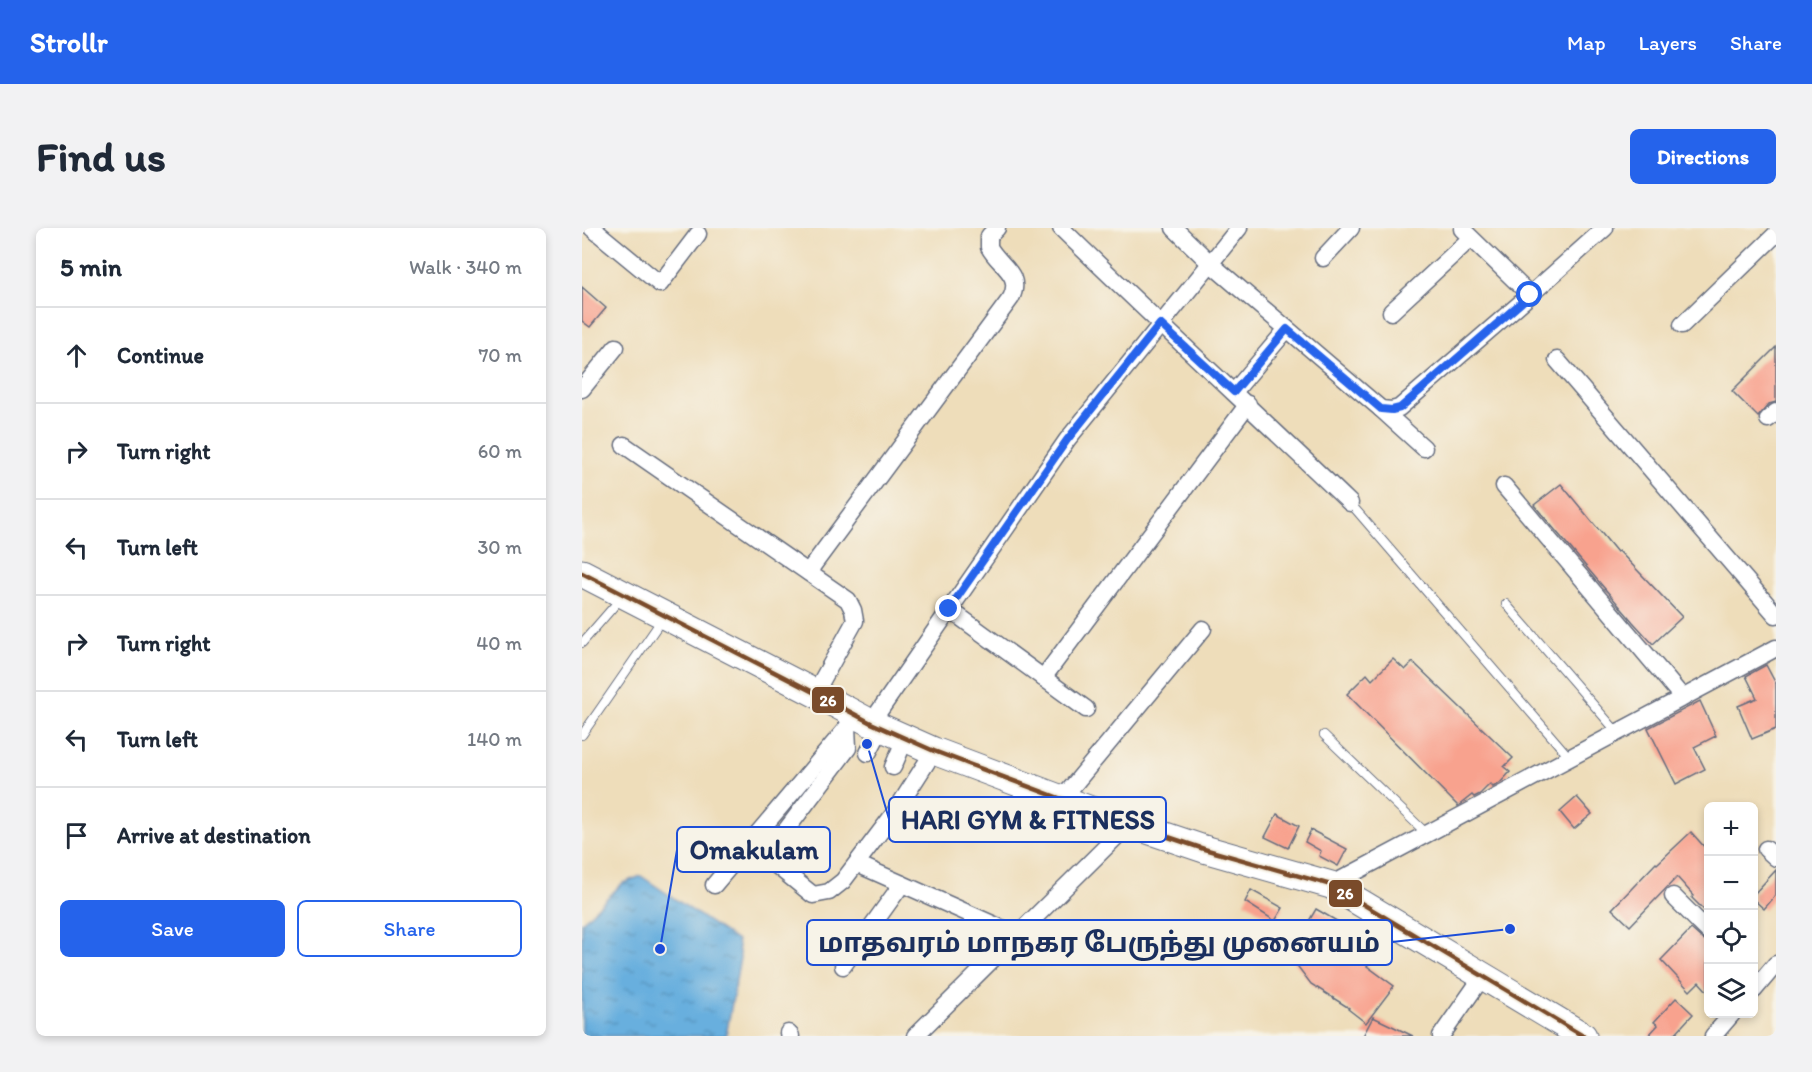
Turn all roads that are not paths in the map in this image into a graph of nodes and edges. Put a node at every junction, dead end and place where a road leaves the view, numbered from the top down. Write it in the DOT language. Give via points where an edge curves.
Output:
graph roads {
  1 [pos="592,228"];
  2 [pos="997,228"];
  3 [pos="1061,228"];
  4 [pos="1174,228"];
  5 [pos="1239,228"];
  6 [pos="1351,228"];
  7 [pos="1605,228"];
  8 [pos="698,230"];
  9 [pos="1464,231"];
  10 [pos="1776,234"];
  11 [pos="1323,258"];
  12 [pos="1210,264"];
  13 [pos="1530,295"];
  14 [pos="1391,312"];
  15 [pos="1160,324"];
  16 [pos="1682,325"];
  17 [pos="1287,329"];
  18 [pos="616,347"];
  19 [pos="1557,360"];
  20 [pos="582,389"];
  21 [pos="1234,392"];
  22 [pos="1248,404"];
  23 [pos="1381,409"];
  24 [pos="624,445"];
  25 [pos="1424,448"];
  26 [pos="1504,486"];
  27 [pos="1350,503"];
  28 [pos="808,572"];
  29 [pos="582,573"];
  30 [pos="625,595"];
  31 [pos="1506,604"];
  32 [pos="949,609"];
  33 [pos="665,615"];
  34 [pos="1776,615"];
  35 [pos="1203,629"];
  36 [pos="582,643"];
  37 [pos="1776,648"];
  38 [pos="1043,678"];
  39 [pos="815,693"];
  40 [pos="1683,698"];
  41 [pos="1086,709"];
  42 [pos="872,727"];
  43 [pos="1617,732"];
  44 [pos="582,735"];
  45 [pos="1324,735"];
  46 [pos="934,751"];
  47 [pos="868,753"];
  48 [pos="1570,758"];
  49 [pos="893,766"];
  50 [pos="1062,799"];
  51 [pos="1129,824"];
  52 [pos="1426,834"];
  53 [pos="864,867"];
  54 [pos="714,885"];
  55 [pos="902,885"];
  56 [pos="1331,885"];
  57 [pos="1673,896"];
  58 [pos="1704,927"];
  59 [pos="1017,935"];
  60 [pos="1776,964"];
  61 [pos="843,966"];
  62 [pos="1483,976"];
  63 [pos="1758,980"];
  64 [pos="1729,1018"];
  65 [pos="915,1036"];
  66 [pos="1441,1036"];
  67 [pos="1583,1036"];
  68 [pos="1713,1036"];
  1 -- 8 [label="street" via="660,284"];
  2 -- 28 [label="street" via="989,236 989,247 1014,277 1011,298"];
  3 -- 15 [label="street"];
  4 -- 12 [label="street"];
  5 -- 12 [label="street"];
  6 -- 11 [label="street"];
  7 -- 13 [label="street"];
  9 -- 13 [label="street"];
  9 -- 14 [label="street"];
  10 -- 16 [label="street"];
  12 -- 15 [label="street"];
  12 -- 17 [label="street"];
  13 -- 23 [label="street" via="1400,408"];
  15 -- 21 [label="street"];
  15 -- 32 [label="street" via="1056,455"];
  17 -- 21 [label="street"];
  17 -- 23 [label="street"];
  18 -- 20 [label="street"];
  19 -- 34 [label="street"];
  21 -- 22 [label="street"];
  22 -- 27 [label="street"];
  22 -- 38 [label="street"];
  23 -- 25 [label="street"];
  24 -- 28 [label="street"];
  26 -- 40 [label="street"];
  27 -- 48 [label="lane"];
  28 -- 39 [label="street" via="848,600 855,621"];
  29 -- 30 [label="main road"];
  30 -- 33 [label="main road"];
  30 -- 36 [label="lane"];
  31 -- 43 [label="lane"];
  32 -- 38 [label="street"];
  32 -- 42 [label="street"];
  33 -- 39 [label="main road"];
  33 -- 44 [label="lane"];
  35 -- 50 [label="street"];
  37 -- 40 [label="street"];
  38 -- 41 [label="street"];
  39 -- 42 [label="main road"];
  40 -- 43 [label="street"];
  42 -- 46 [label="main road"];
  42 -- 46 [label="street" via="848,748 777,842 773,855 776,865 813,895 829,892 843,881"];
  42 -- 47 [label="street"];
  42 -- 49 [label="street"];
  42 -- 54 [label="street"];
  43 -- 48 [label="street"];
  45 -- 52 [label="lane"];
  46 -- 50 [label="main road"];
  48 -- 52 [label="street"];
  50 -- 51 [label="main road"];
  51 -- 56 [label="main road"];
  51 -- 59 [label="street"];
  52 -- 56 [label="street"];
  53 -- 55 [label="street"];
  55 -- 59 [label="street"];
  55 -- 61 [label="street"];
  56 -- 62 [label="main road"];
  57 -- 58 [label="street"];
  59 -- 65 [label="street"];
  60 -- 63 [label="street"];
  62 -- 66 [label="street"];
  62 -- 67 [label="main road"];
  64 -- 68 [label="street"];
}
